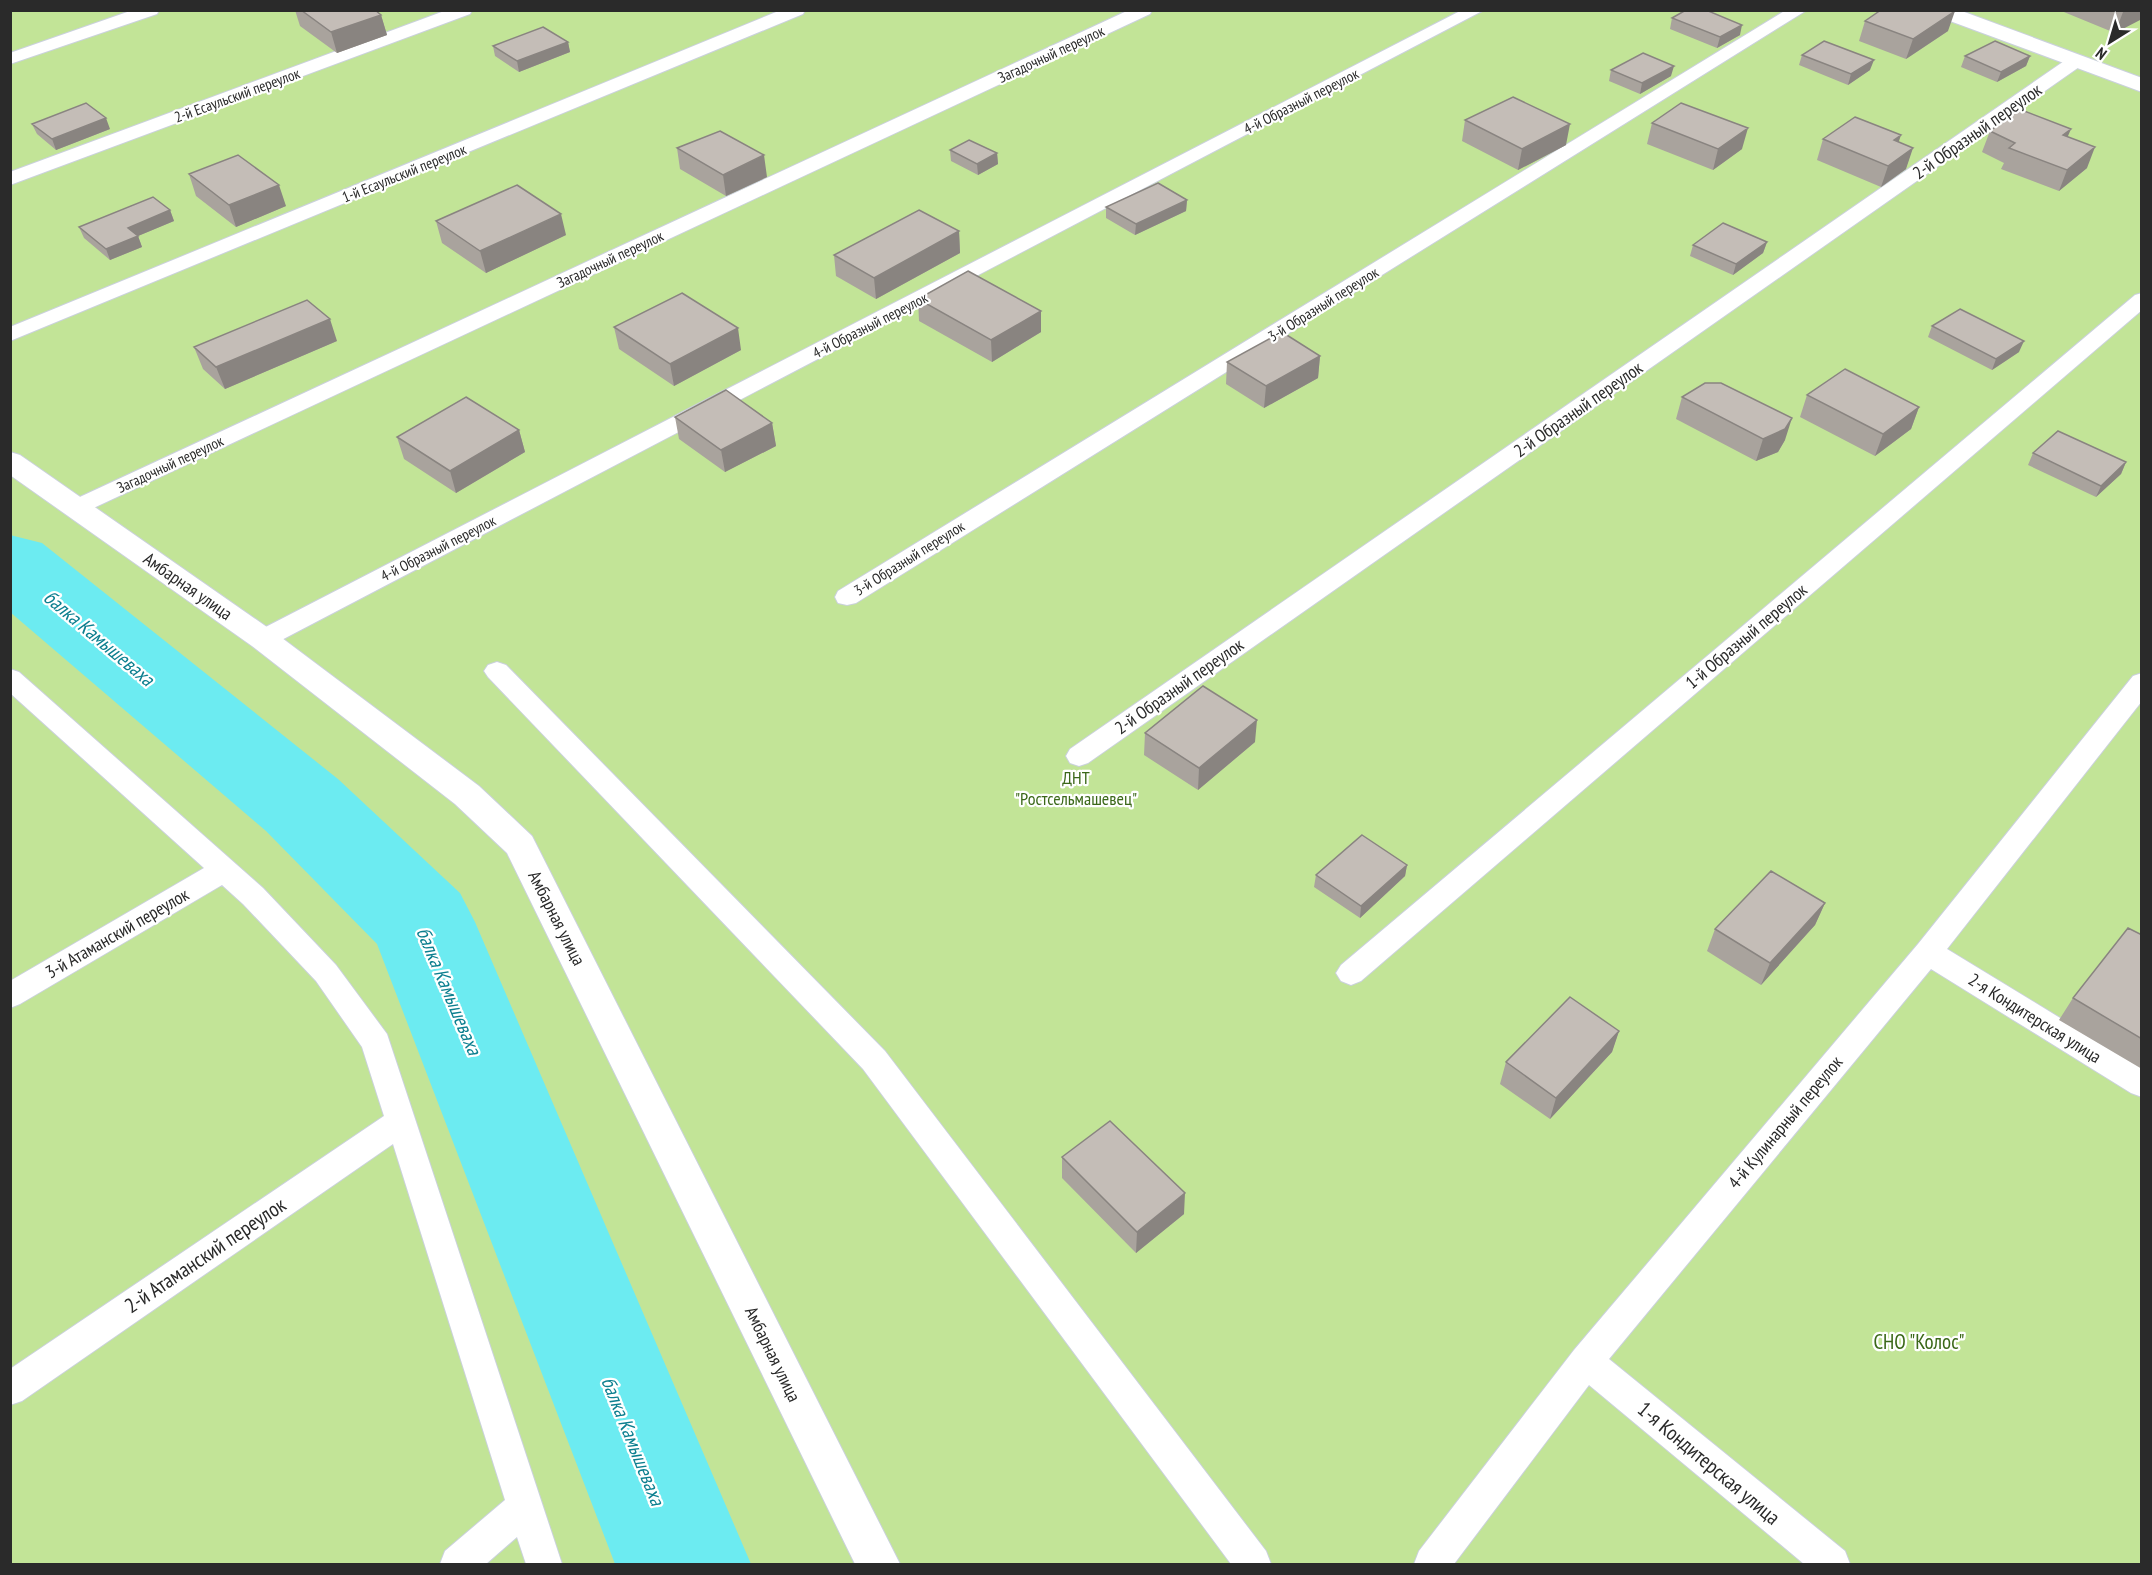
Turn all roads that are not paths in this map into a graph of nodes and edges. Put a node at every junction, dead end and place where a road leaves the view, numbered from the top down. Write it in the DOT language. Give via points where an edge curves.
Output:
graph roads {
  1 [pos="151,10"];
  2 [pos="464,10"];
  3 [pos="798,10"];
  4 [pos="1144,10"];
  5 [pos="1476,10"];
  6 [pos="1799,10"];
  7 [pos="1938,10"];
  8 [pos="10,59"];
  9 [pos="2076,61"];
  10 [pos="2142,86"];
  11 [pos="10,178"];
  12 [pos="2142,299"];
  13 [pos="10,335"];
  14 [pos="10,461"];
  15 [pos="77,507"];
  16 [pos="847,597"];
  17 [pos="263,639"];
  18 [pos="497,671"];
  19 [pos="12,680"];
  20 [pos="2142,682"];
  21 [pos="1079,756"];
  22 [pos="224,870"];
  23 [pos="1928,952"];
  24 [pos="1351,973"];
  25 [pos="10,996"];
  26 [pos="2142,1084"];
  27 [pos="400,1122"];
  28 [pos="1586,1361"];
  29 [pos="10,1389"];
  30 [pos="525,1507"];
  31 [pos="458,1564"];
  32 [pos="544,1564"];
  33 [pos="878,1564"];
  34 [pos="1253,1564"];
  35 [pos="1432,1564"];
  36 [pos="1832,1564"];
  1 -- 8 [label="lane"];
  2 -- 11 [label="lane, 2-й Есаульский переулок"];
  3 -- 13 [label="lane, 1-й Есаульский переулок"];
  4 -- 15 [label="lane, Загадочный переулок"];
  5 -- 17 [label="lane, 4-й Образный переулок"];
  6 -- 16 [label="lane, 3-й Образный переулок"];
  7 -- 9 [label="street"];
  9 -- 10 [label="street"];
  9 -- 21 [label="lane, 2-й Образный переулок"];
  12 -- 24 [label="lane, 1-й Образный переулок"];
  14 -- 15 [label="street, Амбарная улица"];
  15 -- 17 [label="street, Амбарная улица"];
  17 -- 33 [label="street, Амбарная улица" via="467,795 520,845"];
  18 -- 34 [label="lane" via="874,1060"];
  19 -- 22 [label="lane"];
  20 -- 23 [label="lane, 4-й Кулинарный переулок"];
  22 -- 25 [label="lane, 3-й Атаманский переулок"];
  22 -- 27 [label="lane" via="326,973 376,1043"];
  23 -- 26 [label="lane, 2-я Кондитерская улица"];
  23 -- 28 [label="lane, 4-й Кулинарный переулок"];
  27 -- 29 [label="lane, 2-й Атаманский переулок"];
  27 -- 30 [label="lane"];
  28 -- 35 [label="lane, 4-й Кулинарный переулок"];
  28 -- 36 [label="lane, 1-я Кондитерская улица"];
  30 -- 31 [label="lane"];
  30 -- 32 [label="lane"];
}
